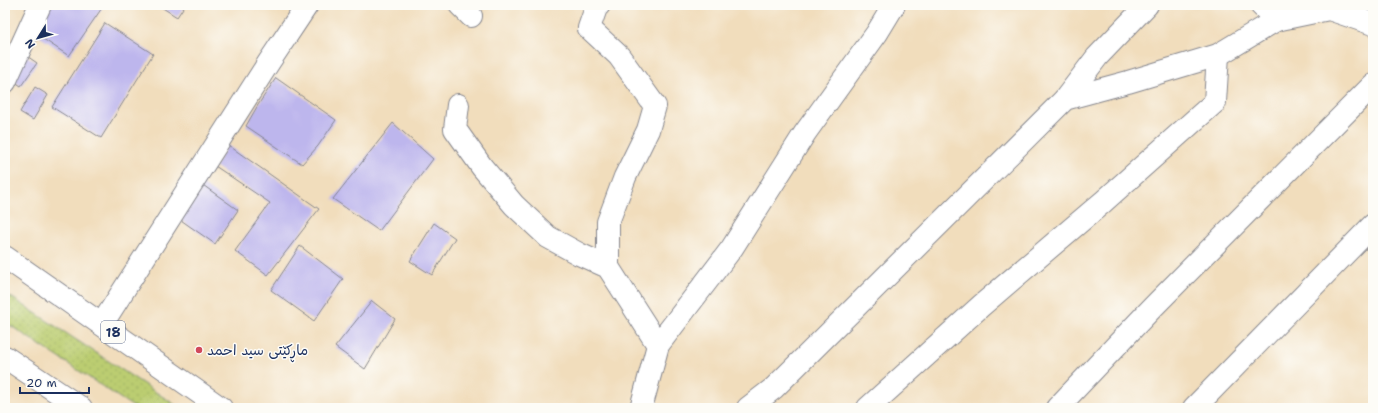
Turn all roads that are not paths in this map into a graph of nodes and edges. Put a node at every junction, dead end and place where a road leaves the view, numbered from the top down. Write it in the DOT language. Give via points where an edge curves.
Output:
graph roads {
  1 [pos="40,5"];
  2 [pos="307,5"];
  3 [pos="599,5"];
  4 [pos="894,5"];
  5 [pos="1147,5"];
  6 [pos="1261,5"];
  7 [pos="1364,15"];
  8 [pos="1276,20"];
  9 [pos="1218,55"];
  10 [pos="5,82"];
  11 [pos="1373,85"];
  12 [pos="1065,99"];
  13 [pos="458,105"];
  14 [pos="1371,231"];
  15 [pos="5,257"];
  16 [pos="608,267"];
  17 [pos="102,324"];
  18 [pos="658,345"];
  19 [pos="5,357"];
  20 [pos="81,408"];
  21 [pos="221,408"];
  22 [pos="641,408"];
  23 [pos="748,408"];
  24 [pos="868,408"];
  25 [pos="1057,408"];
  26 [pos="1194,408"];
  1 -- 10 [label="main road"];
  2 -- 17 [label="main road"];
  3 -- 16 [label="main road" via="590,28 619,56 655,106 648,130 625,177 608,222"];
  4 -- 18 [label="main road" via="877,33 805,133 732,248"];
  5 -- 12 [label="main road" via="1097,57"];
  6 -- 8 [label="main road"];
  7 -- 8 [label="main road" via="1329,8"];
  8 -- 9 [label="main road"];
  9 -- 12 [label="main road"];
  9 -- 24 [label="main road" via="1215,102"];
  11 -- 25 [label="main road" via="1153,307"];
  12 -- 23 [label="main road" via="774,388"];
  13 -- 16 [label="main road" via="455,129 514,205 548,237"];
  14 -- 26 [label="main road"];
  15 -- 17 [label="main road, 18"];
  16 -- 18 [label="main road"];
  17 -- 21 [label="main road, 18"];
  18 -- 22 [label="main road"];
  19 -- 20 [label="main road"];
}
